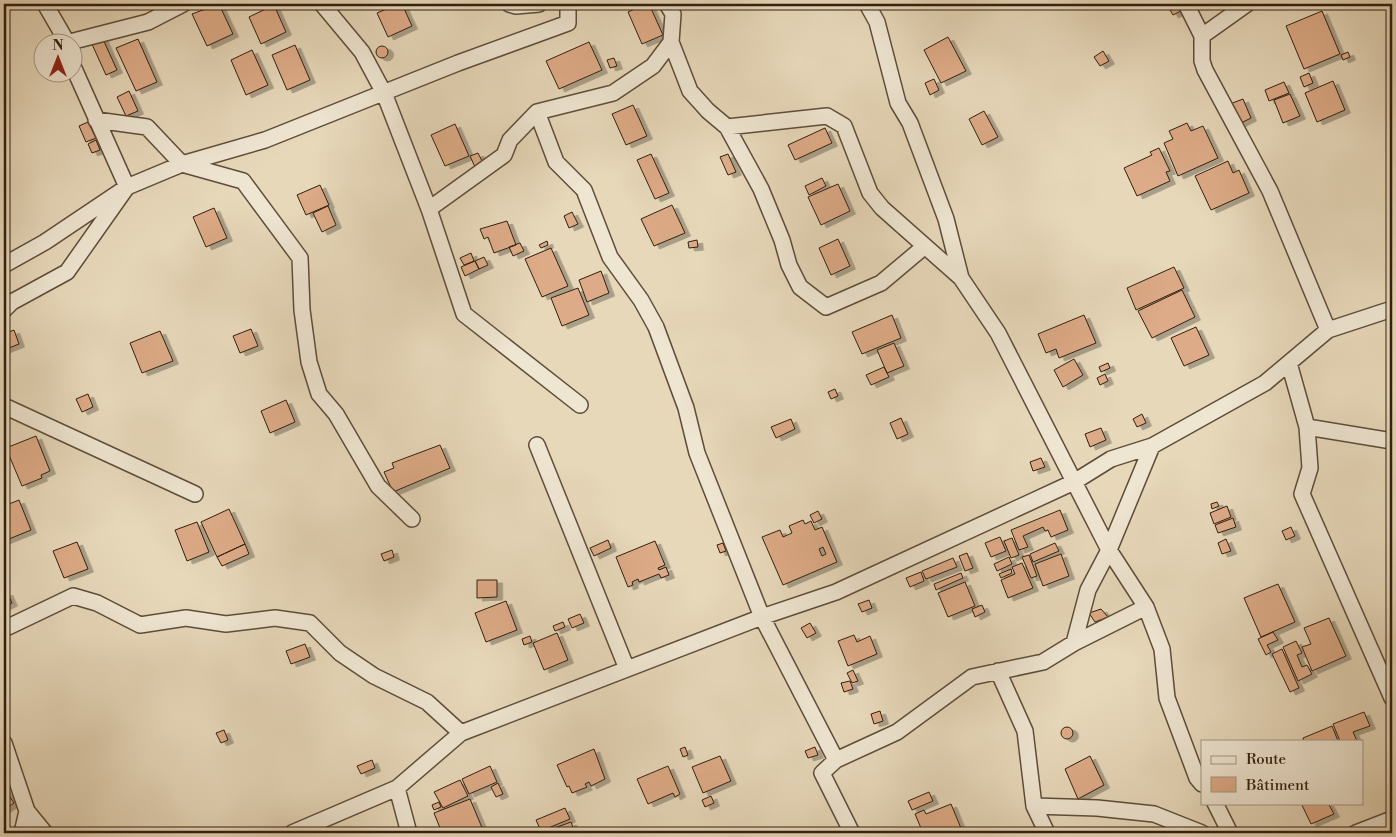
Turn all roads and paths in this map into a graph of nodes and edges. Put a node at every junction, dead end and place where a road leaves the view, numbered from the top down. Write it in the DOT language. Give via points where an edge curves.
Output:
graph roads {
  1 [pos="45,4"];
  2 [pos="183,4"];
  3 [pos="322,4"];
  4 [pos="509,4"];
  5 [pos="539,4"];
  6 [pos="568,4"];
  7 [pos="667,4"];
  8 [pos="867,4"];
  9 [pos="1186,4"];
  10 [pos="1247,4"];
  11 [pos="62,32"];
  12 [pos="1202,36"];
  13 [pos="82,38"];
  14 [pos="671,42"];
  15 [pos="80,82"];
  16 [pos="384,92"];
  17 [pos="537,112"];
  18 [pos="96,120"];
  19 [pos="727,127"];
  20 [pos="182,164"];
  21 [pos="127,187"];
  22 [pos="429,209"];
  23 [pos="925,246"];
  24 [pos="4,265"];
  25 [pos="961,278"];
  26 [pos="7,303"];
  27 [pos="1392,309"];
  28 [pos="1328,330"];
  29 [pos="1289,363"];
  30 [pos="580,404"];
  31 [pos="4,406"];
  32 [pos="1307,427"];
  33 [pos="1392,442"];
  34 [pos="537,445"];
  35 [pos="1152,446"];
  36 [pos="1074,482"];
  37 [pos="195,494"];
  38 [pos="412,519"];
  39 [pos="1109,550"];
  40 [pos="1146,607"];
  41 [pos="762,617"];
  42 [pos="4,629"];
  43 [pos="1074,643"];
  44 [pos="627,669"];
  45 [pos="998,671"];
  46 [pos="1392,698"];
  47 [pos="461,733"];
  48 [pos="4,743"];
  49 [pos="836,760"];
  50 [pos="1201,783"];
  51 [pos="397,788"];
  52 [pos="1215,804"];
  53 [pos="1034,806"];
  54 [pos="27,811"];
  55 [pos="1392,819"];
  56 [pos="22,833"];
  57 [pos="45,833"];
  58 [pos="292,833"];
  59 [pos="409,833"];
  60 [pos="852,833"];
  61 [pos="1047,833"];
  62 [pos="1202,833"];
  63 [pos="1230,833"];
  64 [pos="1356,833"];
  1 -- 11 [label="street"];
  2 -- 13 [label="street" via="148,22"];
  3 -- 16 [label="street" via="362,52"];
  4 -- 5 [label="street"];
  6 -- 16 [label="street" via="568,23"];
  7 -- 14 [label="street" via="673,14"];
  8 -- 25 [label="street" via="878,22 898,103 910,123 946,219"];
  9 -- 12 [label="street"];
  10 -- 12 [label="street"];
  12 -- 28 [label="street" via="1205,70 1270,191"];
  14 -- 17 [label="street" via="653,66 613,93"];
  14 -- 19 [label="street" via="690,91"];
  15 -- 18 [label="street"];
  16 -- 20 [label="street" via="265,140"];
  16 -- 22 [label="street"];
  17 -- 22 [label="street" via="510,140 504,155"];
  17 -- 41 [label="street" via="556,162 584,190 610,257 656,327 686,408 697,453"];
  18 -- 20 [label="street" via="147,127"];
  18 -- 21 [label="street"];
  19 -- 23 [label="street" via="827,116 844,126 870,193"];
  19 -- 23 [label="street" via="761,189 800,287 826,306 881,283"];
  20 -- 21 [label="street"];
  20 -- 38 [label="street" via="243,181 300,258 304,327 309,362 319,394 336,414 378,486"];
  21 -- 24 [label="street" via="45,242"];
  21 -- 26 [label="street" via="67,272"];
  22 -- 30 [label="street" via="464,314"];
  23 -- 25 [label="street"];
  25 -- 36 [label="street" via="998,333"];
  27 -- 28 [label="street"];
  28 -- 29 [label="street"];
  29 -- 32 [label="street"];
  29 -- 35 [label="street" via="1265,383"];
  31 -- 37 [label="street"];
  32 -- 33 [label="street"];
  32 -- 46 [label="street" via="1310,468 1302,494"];
  34 -- 44 [label="street"];
  35 -- 36 [label="street" via="1112,458"];
  35 -- 39 [label="street"];
  36 -- 39 [label="street"];
  36 -- 41 [label="street" via="836,592"];
  39 -- 40 [label="street"];
  39 -- 43 [label="street" via="1088,590"];
  40 -- 43 [label="street"];
  40 -- 50 [label="street" via="1162,649 1167,698"];
  41 -- 44 [label="street"];
  41 -- 49 [label="street"];
  42 -- 47 [label="street" via="73,596 97,603 140,626 186,618 226,624 275,618 310,623 340,653 374,676 427,702"];
  43 -- 45 [label="street" via="1043,662"];
  44 -- 47 [label="street"];
  45 -- 49 [label="street" via="972,677 897,732"];
  45 -- 53 [label="street" via="1025,732"];
  47 -- 51 [label="street"];
  48 -- 54 [label="street"];
  49 -- 60 [label="street" via="822,772"];
  51 -- 58 [label="street"];
  51 -- 59 [label="street"];
  52 -- 63 [label="street"];
  53 -- 61 [label="street"];
  53 -- 62 [label="street" via="1154,814"];
  54 -- 56 [label="street"];
  54 -- 57 [label="street"];
  55 -- 64 [label="street"];
}
